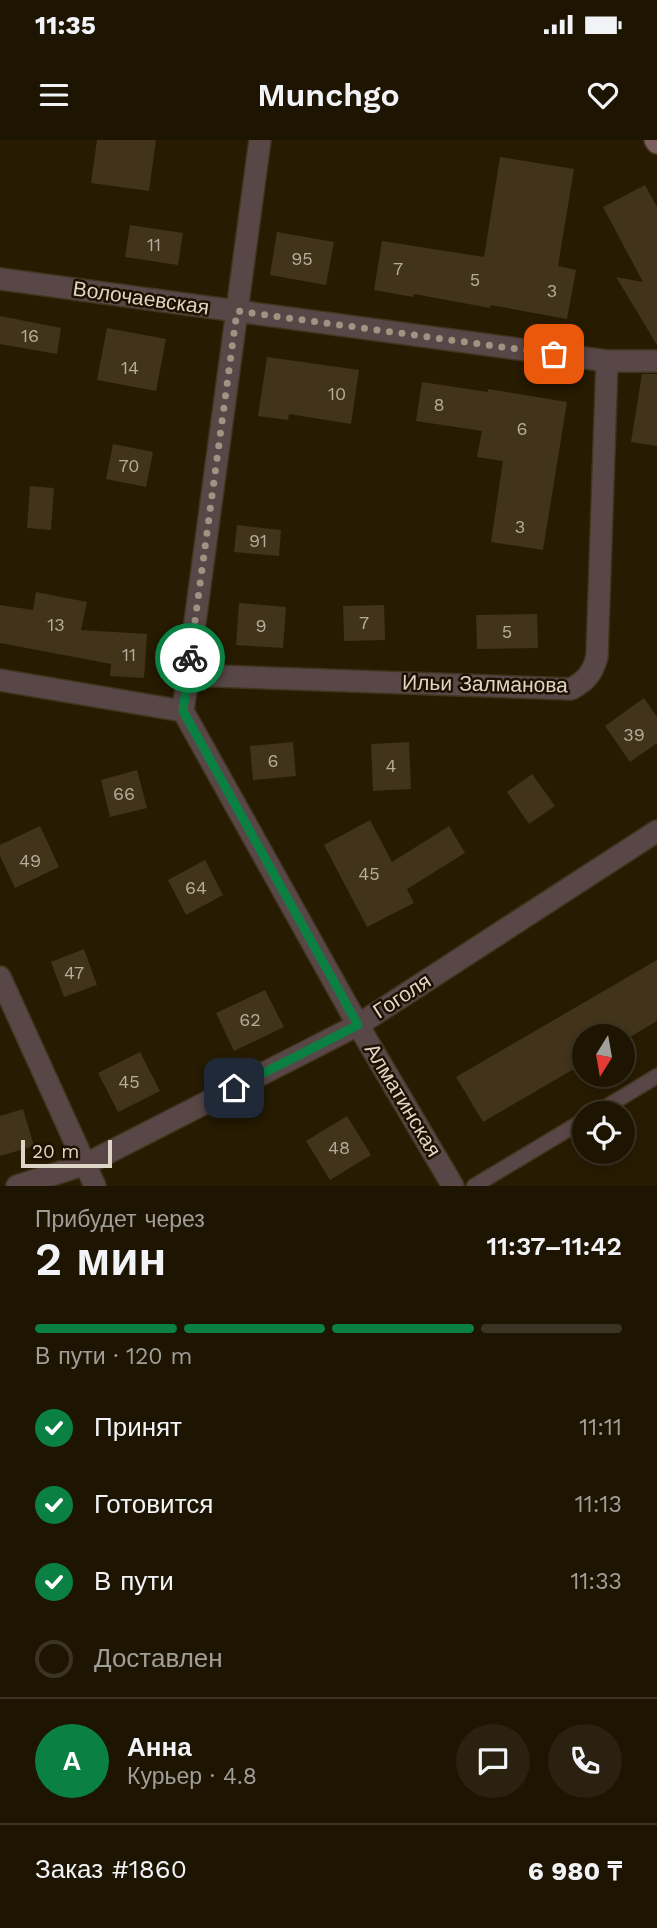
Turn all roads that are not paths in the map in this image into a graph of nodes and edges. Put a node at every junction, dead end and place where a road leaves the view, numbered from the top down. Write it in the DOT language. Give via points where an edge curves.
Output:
graph roads {
  1 [pos="260,140"];
  2 [pos="0,279"];
  3 [pos="237,311"];
  4 [pos="657,360"];
  5 [pos="607,361"];
  6 [pos="188,675"];
  7 [pos="0,680"];
  8 [pos="183,711"];
  9 [pos="657,831"];
  10 [pos="0,976"];
  11 [pos="358,1025"];
  12 [pos="657,1076"];
  13 [pos="616,1101"];
  14 [pos="572,1127"];
  15 [pos="86,1164"];
  16 [pos="17,1186"];
  17 [pos="95,1186"];
  18 [pos="453,1186"];
  19 [pos="474,1186"];
  1 -- 3 [label="street"];
  2 -- 3 [label="street, Волочаевская"];
  3 -- 5 [label="street, Волочаевская"];
  3 -- 6 [label="street"];
  4 -- 5 [label="street, Волочаевская"];
  5 -- 6 [label="street, Ильи Залманова" via="597,656 582,683 571,689"];
  6 -- 8 [label="street"];
  7 -- 8 [label="street"];
  8 -- 11 [label="street, Алматинская"];
  9 -- 11 [label="street, Гоголя"];
  10 -- 15 [label="street"];
  11 -- 15 [label="street, Гоголя"];
  11 -- 18 [label="street, Алматинская"];
  12 -- 13 [label="lane"];
  14 -- 19 [label="lane"];
  15 -- 16 [label="street, Гоголя"];
  15 -- 17 [label="street"];
}
